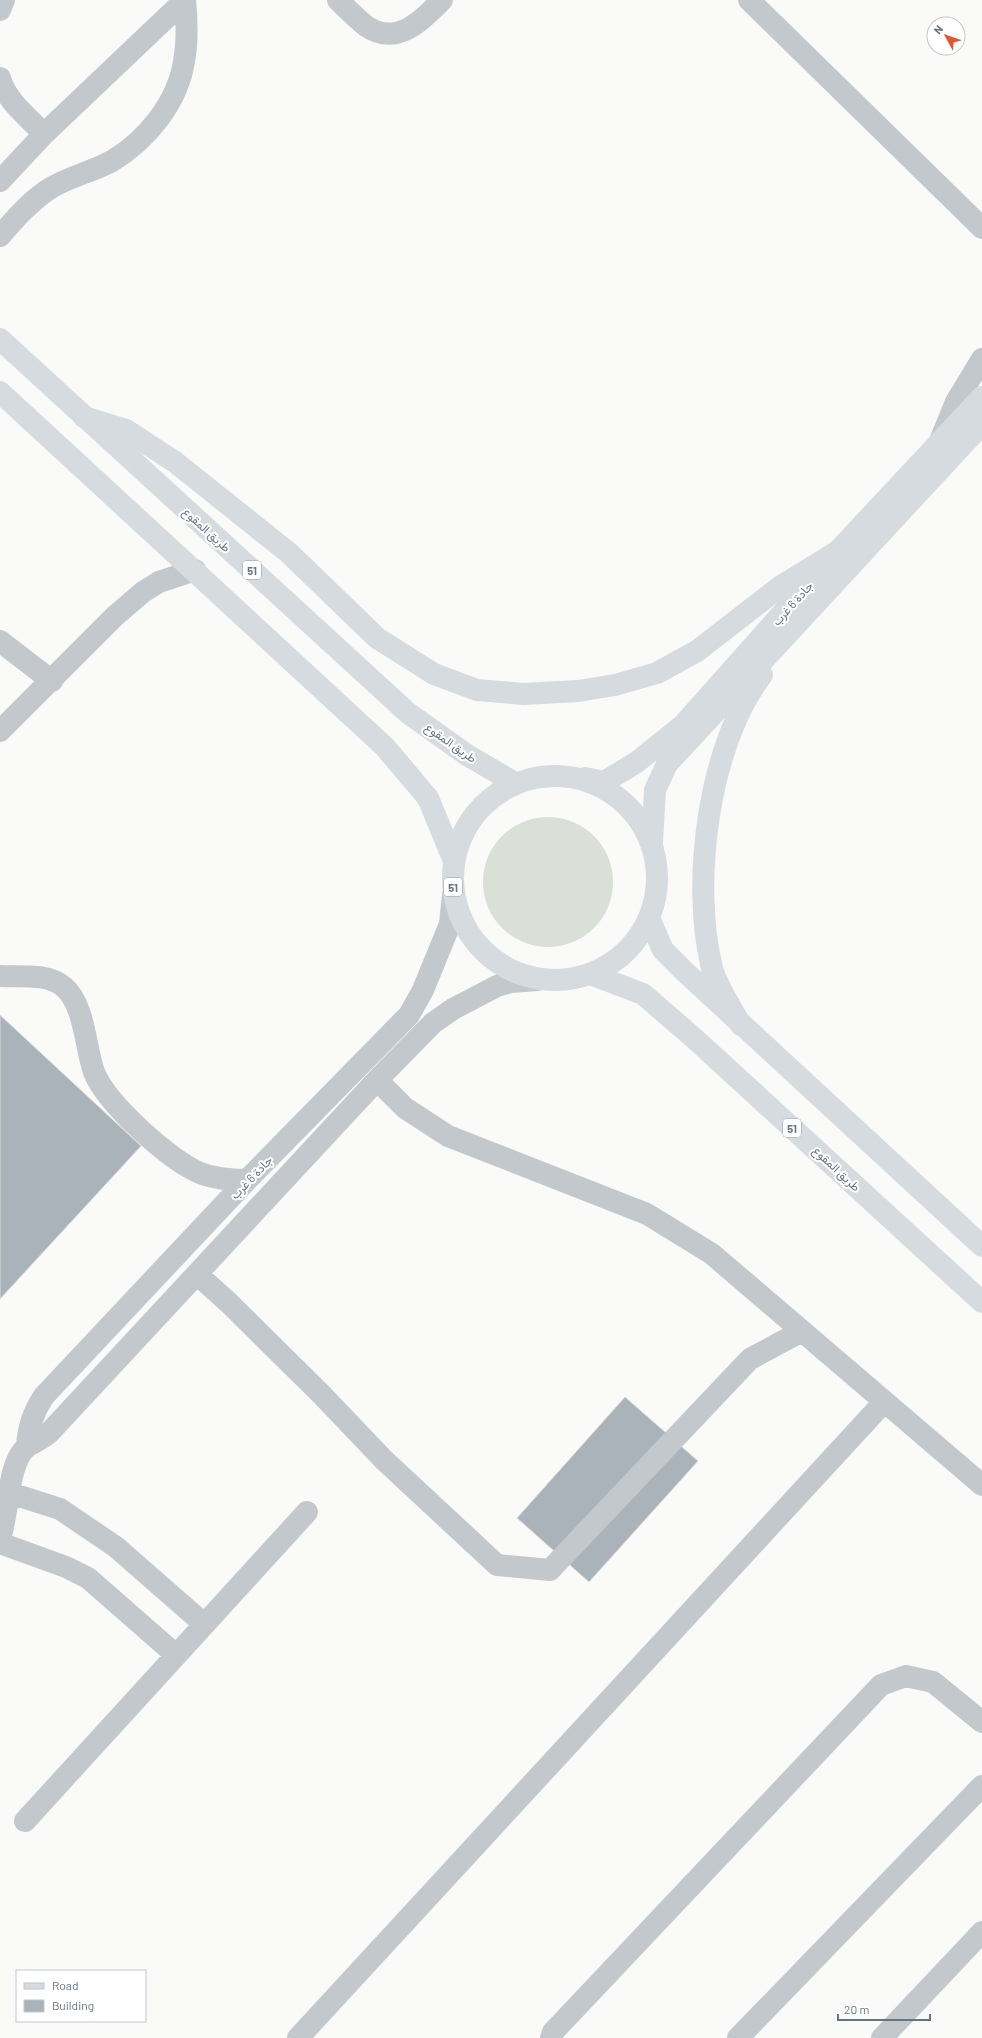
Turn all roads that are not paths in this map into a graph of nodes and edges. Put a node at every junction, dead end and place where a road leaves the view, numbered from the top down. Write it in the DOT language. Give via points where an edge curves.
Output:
graph roads {
  1 [pos="4,0"];
  2 [pos="185,0"];
  3 [pos="338,0"];
  4 [pos="442,0"];
  5 [pos="749,0"];
  6 [pos="0,10"];
  7 [pos="0,78"];
  8 [pos="44,134"];
  9 [pos="0,181"];
  10 [pos="982,228"];
  11 [pos="0,236"];
  12 [pos="0,340"];
  13 [pos="982,359"];
  14 [pos="0,392"];
  15 [pos="982,397"];
  16 [pos="84,417"];
  17 [pos="982,424"];
  18 [pos="940,442"];
  19 [pos="842,560"];
  20 [pos="194,570"];
  21 [pos="0,641"];
  22 [pos="52,681"];
  23 [pos="0,731"];
  24 [pos="585,778"];
  25 [pos="516,783"];
  26 [pos="652,844"];
  27 [pos="454,861"];
  28 [pos="453,895"];
  29 [pos="649,918"];
  30 [pos="590,974"];
  31 [pos="0,976"];
  32 [pos="537,980"];
  33 [pos="741,1025"];
  34 [pos="378,1080"];
  35 [pos="247,1180"];
  36 [pos="982,1246"];
  37 [pos="198,1275"];
  38 [pos="982,1302"];
  39 [pos="802,1332"];
  40 [pos="884,1402"];
  41 [pos="27,1447"];
  42 [pos="982,1485"];
  43 [pos="10,1493"];
  44 [pos="307,1512"];
  45 [pos="0,1538"];
  46 [pos="0,1543"];
  47 [pos="204,1624"];
  48 [pos="176,1655"];
  49 [pos="982,1722"];
  50 [pos="982,1786"];
  51 [pos="25,1821"];
  52 [pos="982,1932"];
  53 [pos="298,2038"];
  54 [pos="551,2038"];
  55 [pos="738,2038"];
  56 [pos="882,2038"];
  1 -- 6 [label="street"];
  2 -- 8 [label="street"];
  2 -- 11 [label="street" via="187,30 184,62 175,92 159,120 137,143 111,161 60,182 46,191 28,205"];
  3 -- 4 [label="street" via="366,26 382,33 398,33 414,28"];
  5 -- 10 [label="street"];
  7 -- 8 [label="street" via="19,109"];
  8 -- 9 [label="street"];
  12 -- 16 [label="main road, طريق المقوع / 51"];
  13 -- 18 [label="street" via="956,402"];
  14 -- 20 [label="main road, 51"];
  15 -- 18 [label="main road, جادة 6 غرب"];
  16 -- 19 [label="main road" via="126,430 175,462 289,553 377,638 434,674 477,690 524,694 578,691 615,686 658,673 697,651 781,586"];
  16 -- 25 [label="main road, طريق المقوع / 51" via="408,713 467,755"];
  17 -- 19 [label="main road, جادة 6 غرب"];
  18 -- 19 [label="main road, جادة 6 غرب"];
  19 -- 24 [label="main road, جادة 6 غرب" via="661,745 604,782"];
  19 -- 26 [label="main road, جادة 6 غرب" via="667,764 655,790"];
  19 -- 33 [label="main road" via="760,678 737,716 721,762 704,845 703,912 712,970"];
  20 -- 22 [label="street" via="159,582 143,592 115,616"];
  20 -- 27 [label="main road, 51" via="385,747 428,798"];
  21 -- 22 [label="street"];
  22 -- 23 [label="street"];
  24 -- 25 [label="main road, 51" via="542,776"];
  24 -- 26 [label="main road, 51" via="620,798 639,819"];
  25 -- 27 [label="main road, 51" via="486,801 465,828"];
  26 -- 29 [label="main road, 51" via="657,869 656,894"];
  27 -- 28 [label="main road, 51"];
  28 -- 32 [label="main road, 51" via="465,928 488,956 518,974"];
  28 -- 35 [label="street, جادة 6 غرب" via="450,924 423,990 409,1015"];
  29 -- 30 [label="main road, 51" via="634,942 614,961"];
  29 -- 33 [label="main road" via="663,950"];
  30 -- 32 [label="main road, 51" via="572,979"];
  30 -- 38 [label="main road, طريق المقوع / 51" via="643,994"];
  31 -- 35 [label="street" via="46,978 64,987 76,1003 94,1072 108,1096 161,1147 186,1167 216,1178"];
  32 -- 34 [label="street, جادة 6 غرب" via="497,986 453,1009 433,1023"];
  33 -- 36 [label="main road"];
  34 -- 37 [label="street, جادة 6 غرب"];
  34 -- 39 [label="street" via="405,1108 448,1136 647,1214 712,1254"];
  35 -- 41 [label="street, جادة 6 غرب" via="44,1396 29,1425"];
  37 -- 39 [label="street" via="322,1395 384,1460 497,1565 550,1570 750,1359"];
  37 -- 41 [label="street, جادة 6 غرب" via="49,1433 39,1442"];
  39 -- 40 [label="street"];
  40 -- 42 [label="street"];
  40 -- 53 [label="street"];
  41 -- 43 [label="street, جادة 6 غرب" via="13,1470"];
  43 -- 45 [label="street, جادة 6 غرب"];
  43 -- 47 [label="street" via="60,1509 116,1547"];
  44 -- 47 [label="street"];
  46 -- 48 [label="street" via="66,1567 88,1578"];
  47 -- 48 [label="street"];
  48 -- 51 [label="street"];
  49 -- 54 [label="street" via="933,1682 906,1676 881,1685 553,2032"];
  50 -- 55 [label="street"];
  52 -- 56 [label="street"];
}
